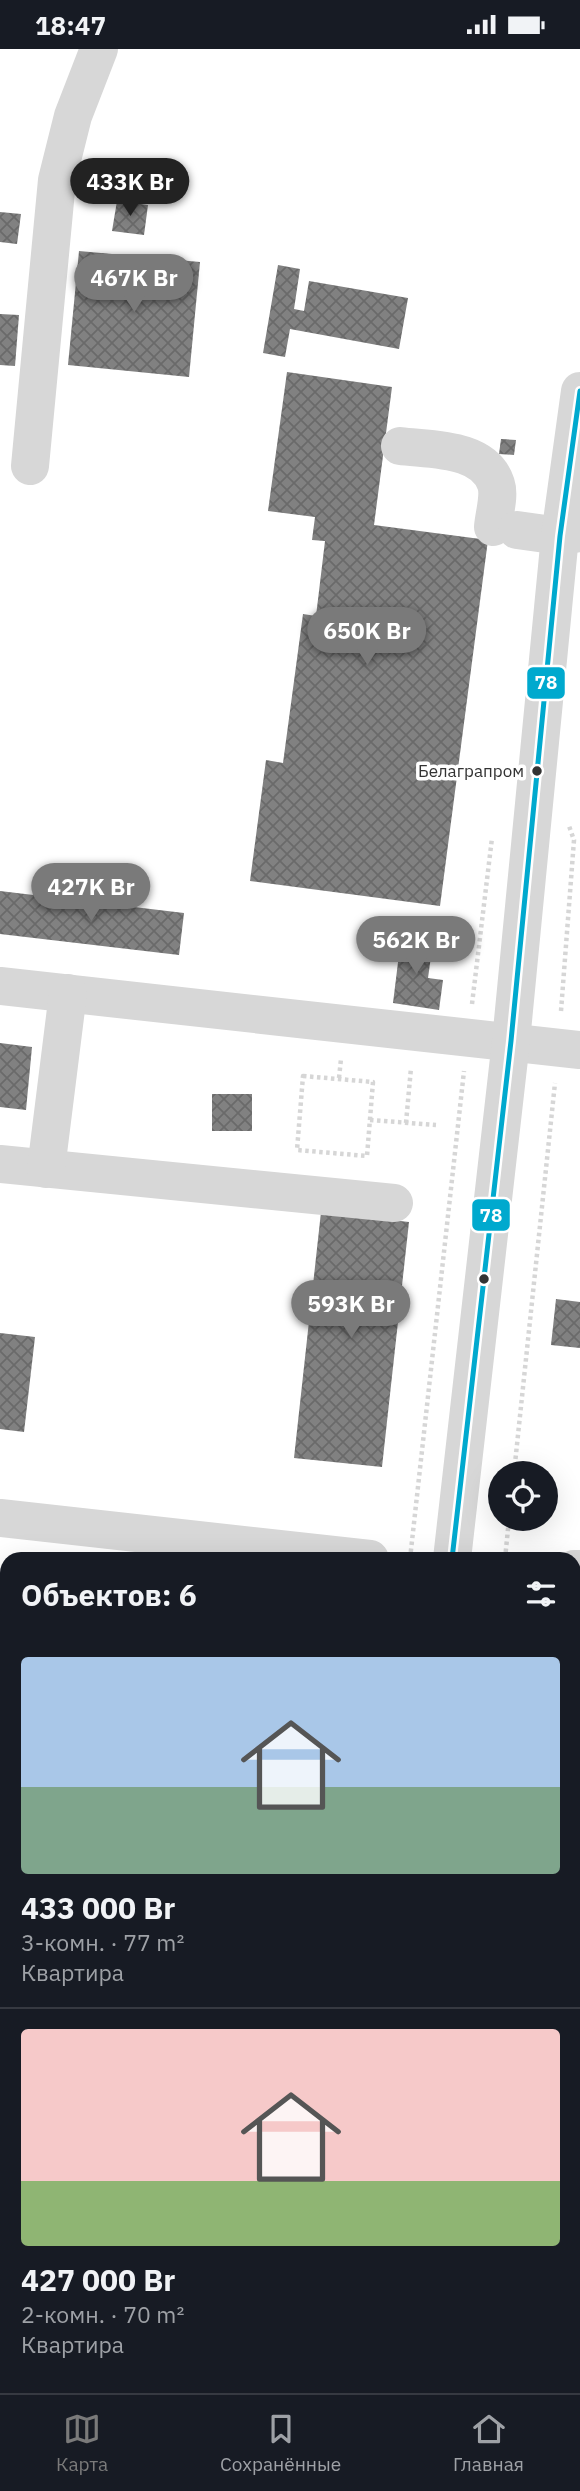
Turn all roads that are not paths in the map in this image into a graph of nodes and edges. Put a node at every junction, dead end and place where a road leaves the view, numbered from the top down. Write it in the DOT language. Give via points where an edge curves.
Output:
graph roads {
  1 [pos="99,49"];
  2 [pos="580,391"];
  3 [pos="400,446"];
  4 [pos="30,466"];
  5 [pos="570,535"];
  6 [pos="0,986"];
  7 [pos="68,993"];
  8 [pos="511,1041"];
  9 [pos="569,1048"];
  10 [pos="0,1164"];
  11 [pos="46,1169"];
  12 [pos="394,1203"];
  13 [pos="0,1518"];
  14 [pos="307,1552"];
  15 [pos="453,1552"];
  1 -- 4 [label="street" via="73,116 57,180"];
  2 -- 5 [label="street"];
  3 -- 5 [label="street" via="458,453 485,466 496,484 505,529"];
  5 -- 8 [label="street"];
  6 -- 7 [label="street"];
  7 -- 8 [label="street"];
  7 -- 11 [label="street"];
  8 -- 9 [label="street"];
  8 -- 15 [label="street"];
  10 -- 11 [label="street"];
  11 -- 12 [label="street"];
  13 -- 14 [label="street"];
}
